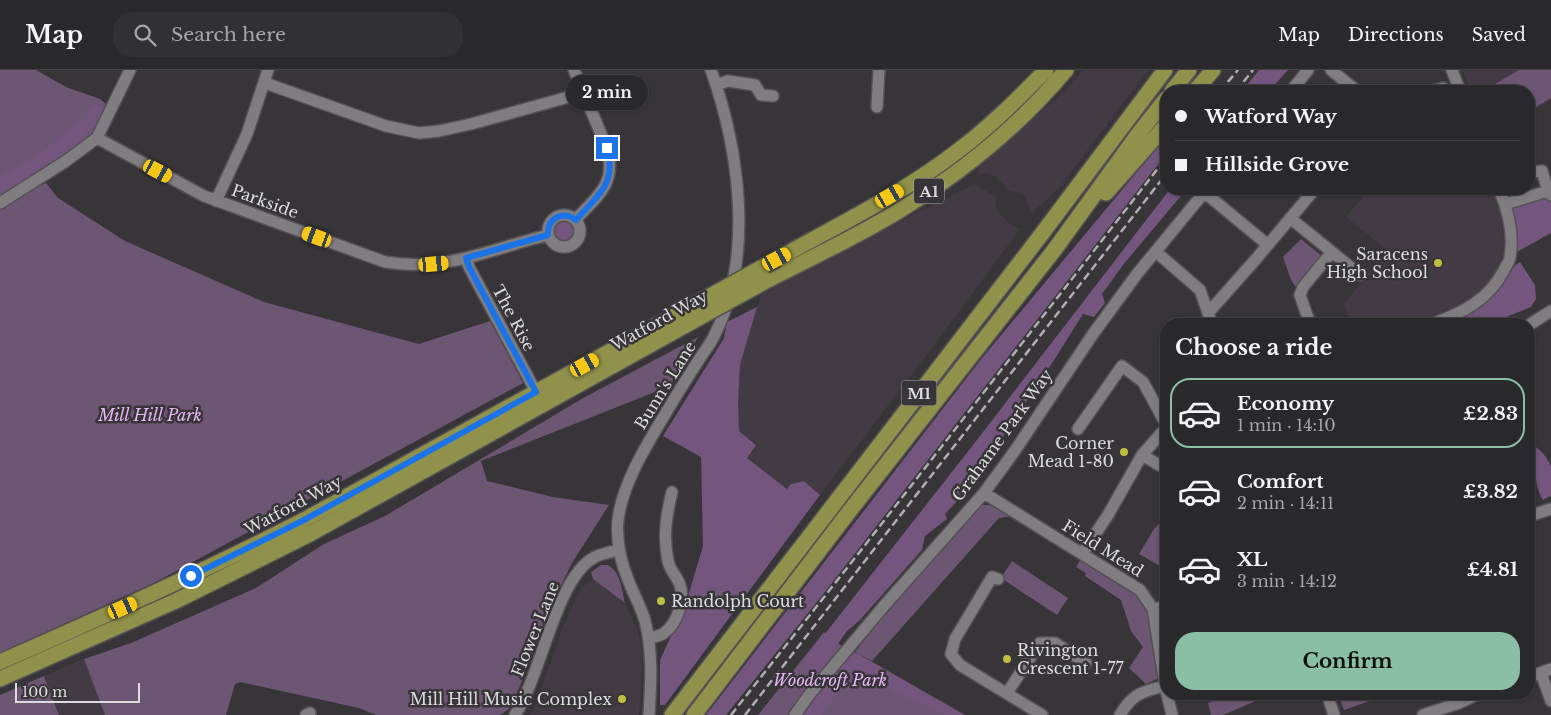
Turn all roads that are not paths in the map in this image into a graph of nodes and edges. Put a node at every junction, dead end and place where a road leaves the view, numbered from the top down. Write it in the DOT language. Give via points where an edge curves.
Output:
graph roads {
  1 [pos="130,70"];
  2 [pos="268,70"];
  3 [pos="574,70"];
  4 [pos="711,70"];
  5 [pos="879,70"];
  6 [pos="1046,70"];
  7 [pos="1066,70"];
  8 [pos="1165,70"];
  9 [pos="1189,70"];
  10 [pos="1308,70"];
  11 [pos="1331,70"];
  12 [pos="1452,70"];
  13 [pos="1211,72"];
  14 [pos="265,83"];
  15 [pos="716,85"];
  16 [pos="1177,85"];
  17 [pos="1200,85"];
  18 [pos="1296,85"];
  19 [pos="1349,85"];
  20 [pos="1458,85"];
  21 [pos="583,93"];
  22 [pos="773,96"];
  23 [pos="877,106"];
  24 [pos="1160,107"];
  25 [pos="1160,132"];
  26 [pos="97,138"];
  27 [pos="1535,172"];
  28 [pos="1549,193"];
  29 [pos="1201,195"];
  30 [pos="1211,195"];
  31 [pos="1310,195"];
  32 [pos="1501,195"];
  33 [pos="216,201"];
  34 [pos="0,203"];
  35 [pos="1505,204"];
  36 [pos="1290,218"];
  37 [pos="576,220"];
  38 [pos="548,235"];
  39 [pos="1268,245"];
  40 [pos="1055,249"];
  41 [pos="1332,252"];
  42 [pos="1162,257"];
  43 [pos="466,258"];
  44 [pos="1360,275"];
  45 [pos="703,308"];
  46 [pos="1551,311"];
  47 [pos="1210,318"];
  48 [pos="1308,318"];
  49 [pos="1446,318"];
  50 [pos="1535,321"];
  51 [pos="536,392"];
  52 [pos="1160,413"];
  53 [pos="1078,429"];
  54 [pos="1160,435"];
  55 [pos="1142,455"];
  56 [pos="1160,466"];
  57 [pos="672,492"];
  58 [pos="984,493"];
  59 [pos="619,550"];
  60 [pos="1082,554"];
  61 [pos="998,579"];
  62 [pos="1160,607"];
  63 [pos="1153,609"];
  64 [pos="649,638"];
  65 [pos="1160,653"];
  66 [pos="0,662"];
  67 [pos="1086,662"];
  68 [pos="1546,671"];
  69 [pos="0,679"];
  70 [pos="1160,690"];
  71 [pos="1007,693"];
  72 [pos="1168,700"];
  73 [pos="1329,700"];
  74 [pos="1465,700"];
  75 [pos="1551,701"];
  76 [pos="1459,703"];
  77 [pos="515,715"];
  78 [pos="649,715"];
  79 [pos="672,715"];
  80 [pos="694,715"];
  81 [pos="796,715"];
  82 [pos="1042,715"];
  83 [pos="1120,715"];
  84 [pos="1172,715"];
  85 [pos="1334,715"];
  86 [pos="1423,715"];
  87 [pos="1463,715"];
  1 -- 26 [label="street"];
  2 -- 14 [label="street"];
  3 -- 21 [label="street"];
  4 -- 15 [label="street, Bunn's Lane"];
  5 -- 23 [label="street"];
  6 -- 45 [label="highway, Watford Way / A1, bridge" via="986,128 910,185 777,259"];
  7 -- 45 [label="highway, Watford Way / A1, bridge" via="1026,113 962,168 896,213 768,280"];
  8 -- 79 [label="highway, M1"];
  9 -- 16 [label="highway"];
  10 -- 18 [label="street"];
  11 -- 19 [label="street"];
  12 -- 20 [label="street"];
  13 -- 17 [label="highway"];
  14 -- 21 [label="street" via="386,126 419,132 471,124"];
  14 -- 33 [label="street" via="247,134"];
  15 -- 22 [label="street" via="728,82 755,85 761,95"];
  15 -- 59 [label="street, Bunn's Lane" via="736,170 738,230 732,289 716,333 644,451 629,484 618,520"];
  21 -- 37 [label="street" via="607,148 610,169 605,188"];
  24 -- 40 [label="highway, M1"];
  25 -- 40 [label="highway, M1"];
  26 -- 33 [label="street, Parkside"];
  26 -- 34 [label="street"];
  27 -- 28 [label="street" via="1542,171"];
  28 -- 35 [label="street"];
  29 -- 58 [label="street, Grahame Park Way" via="1131,281"];
  30 -- 39 [label="street"];
  31 -- 36 [label="street"];
  32 -- 35 [label="street"];
  33 -- 43 [label="street, Parkside" via="385,262 423,265"];
  35 -- 49 [label="street" via="1511,230 1510,258 1498,282 1475,305"];
  36 -- 39 [label="street"];
  36 -- 41 [label="street"];
  37 -- 38 [label="street" via="568,215 558,216 551,222"];
  37 -- 38 [label="street" via="581,229 575,244 559,247"];
  38 -- 43 [label="street, Parkside"];
  39 -- 47 [label="street"];
  40 -- 80 [label="highway, M1"];
  41 -- 44 [label="street"];
  41 -- 48 [label="street" via="1300,295"];
  42 -- 47 [label="street" via="1200,290"];
  43 -- 51 [label="street, The Rise"];
  45 -- 51 [label="highway, Watford Way / A1"];
  45 -- 69 [label="highway, Watford Way / A1" via="310,534 178,600"];
  46 -- 50 [label="street"];
  51 -- 66 [label="highway, Watford Way / A1" via="255,545"];
  52 -- 53 [label="street" via="1143,382 1122,366"];
  54 -- 55 [label="street"];
  55 -- 56 [label="street"];
  55 -- 60 [label="street"];
  57 -- 64 [label="street" via="665,520 665,540 670,569 680,585 682,596 672,624 663,634"];
  58 -- 60 [label="street, Field Mead"];
  58 -- 81 [label="street, Grahame Park Way" via="877,614"];
  59 -- 64 [label="street, Bunn's Lane"];
  59 -- 77 [label="street, Flower Lane" via="590,559 572,581"];
  60 -- 63 [label="street, Field Mead" via="1140,590"];
  61 -- 71 [label="street" via="992,577 955,638 951,654 960,665"];
  62 -- 63 [label="street"];
  63 -- 65 [label="street, Field Mead"];
  64 -- 78 [label="street, Bunn's Lane"];
  67 -- 71 [label="street" via="1055,642 1040,644"];
  68 -- 75 [label="street"];
  70 -- 83 [label="street" via="1143,691 1127,703"];
  71 -- 82 [label="street"];
  72 -- 84 [label="street, Field Mead"];
  73 -- 85 [label="street"];
  74 -- 76 [label="street"];
  76 -- 86 [label="street"];
  76 -- 87 [label="street"];
}
